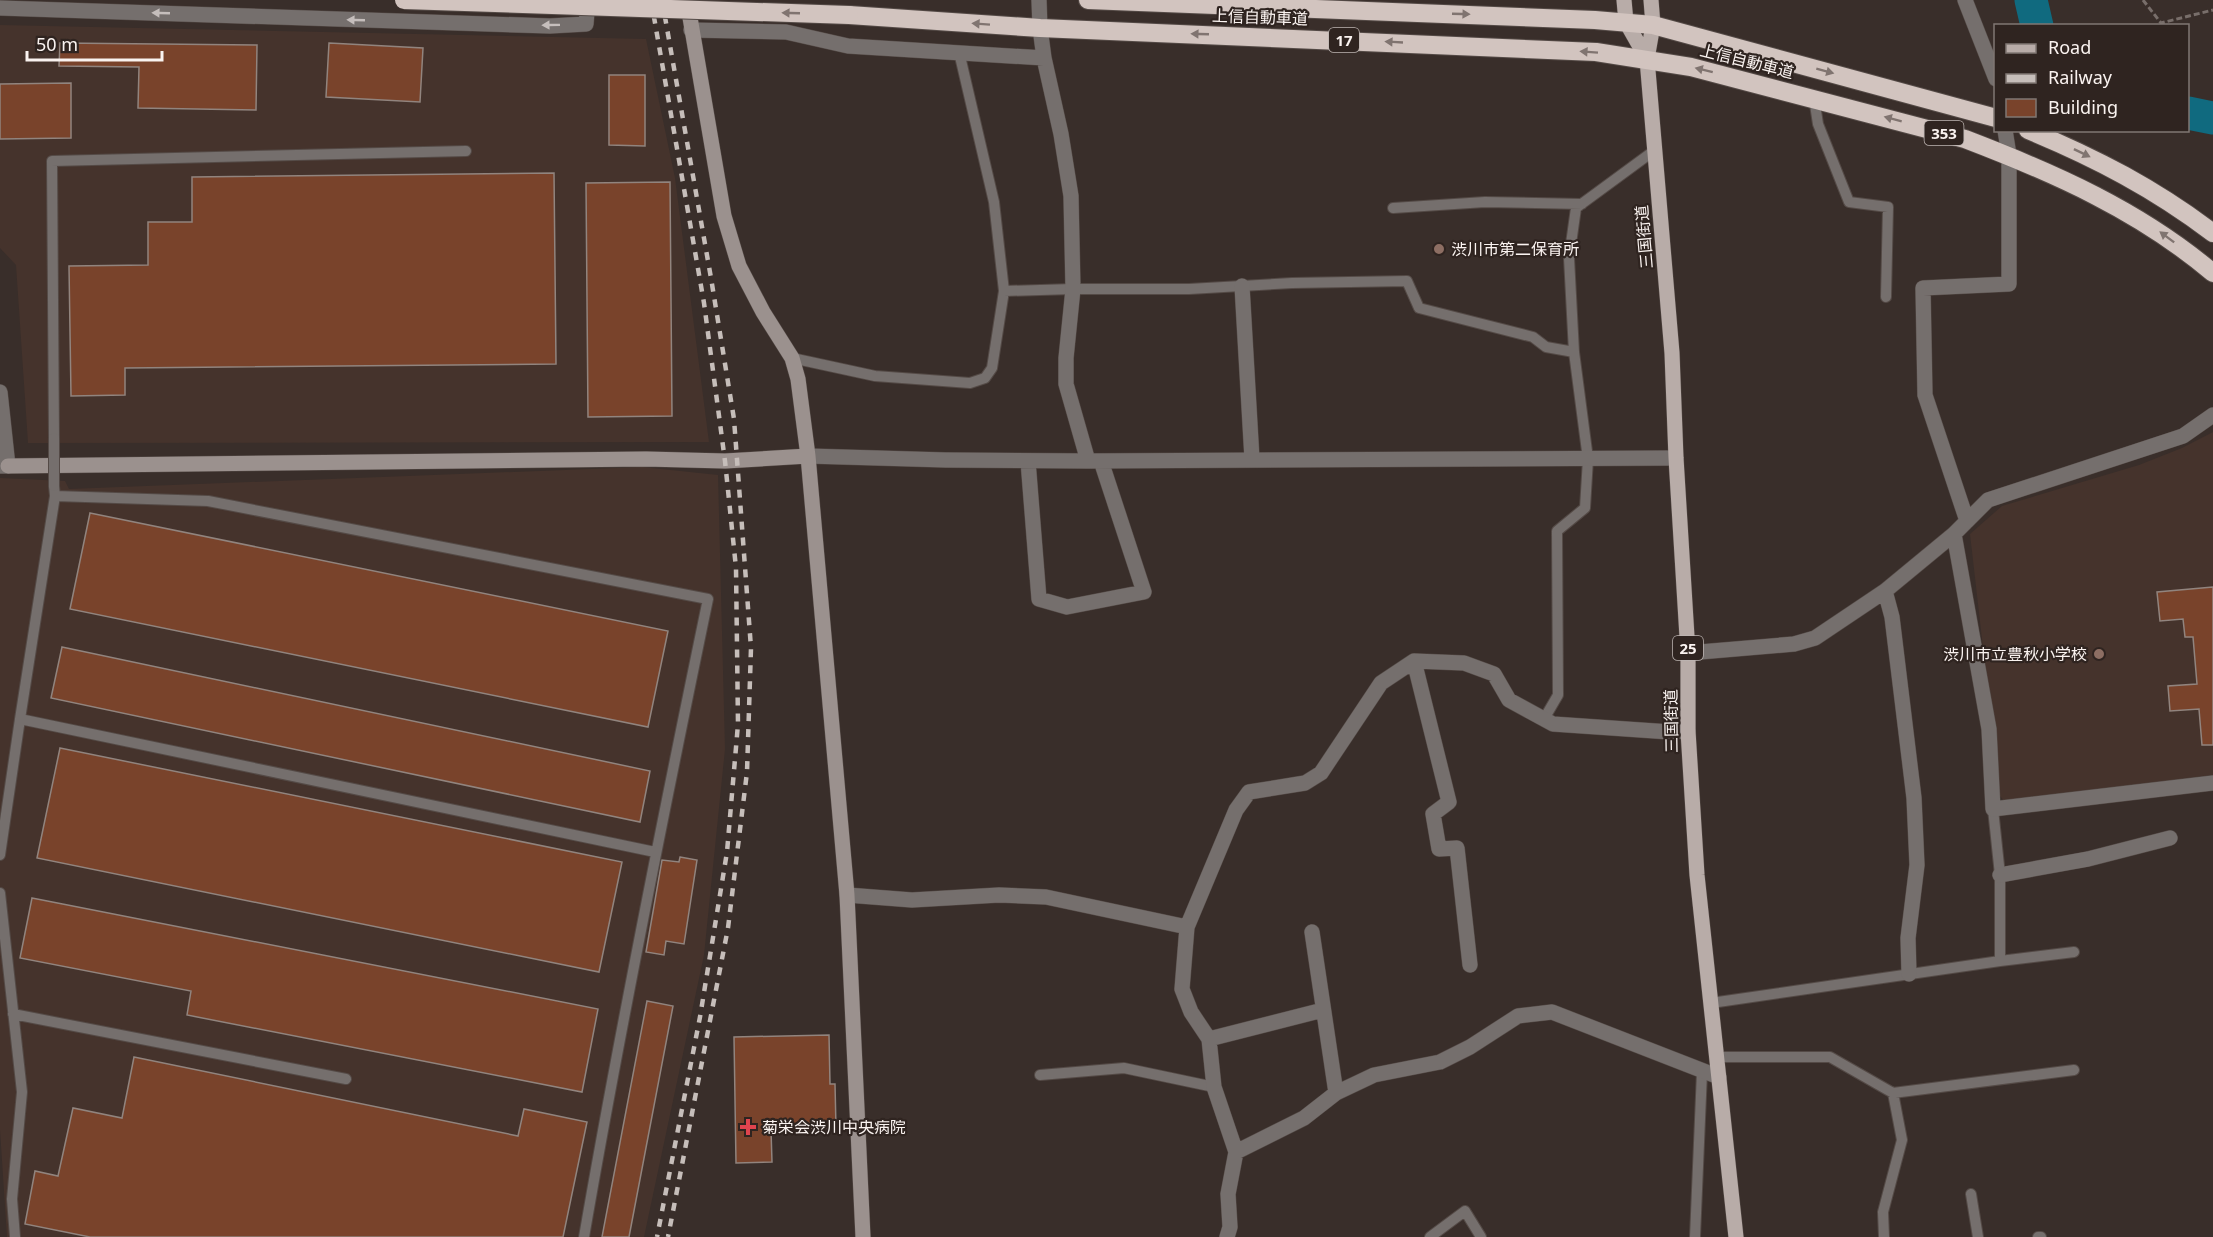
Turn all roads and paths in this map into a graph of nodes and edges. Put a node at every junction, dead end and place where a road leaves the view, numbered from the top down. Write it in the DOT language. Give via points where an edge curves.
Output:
graph roads {
  1 [pos="404,0"];
  2 [pos="588,0"];
  3 [pos="687,0"];
  4 [pos="1040,0"];
  5 [pos="1088,0"];
  6 [pos="1624,0"];
  7 [pos="1651,0"];
  8 [pos="1965,0"];
  9 [pos="2143,0"];
  10 [pos="1182,2"];
  11 [pos="1313,4"];
  12 [pos="0,8"];
  13 [pos="2213,10"];
  14 [pos="1626,22"];
  15 [pos="1653,25"];
  16 [pos="1040,28"];
  17 [pos="691,30"];
  18 [pos="959,52"];
  19 [pos="1044,58"];
  20 [pos="1647,59"];
  21 [pos="1994,76"];
  22 [pos="1814,98"];
  23 [pos="1994,118"];
  24 [pos="2005,132"];
  25 [pos="2033,132"];
  26 [pos="1655,150"];
  27 [pos="466,151"];
  28 [pos="2009,155"];
  29 [pos="1581,204"];
  30 [pos="1393,208"];
  31 [pos="2213,233"];
  32 [pos="2213,273"];
  33 [pos="1242,286"];
  34 [pos="1073,289"];
  35 [pos="1004,291"];
  36 [pos="1886,297"];
  37 [pos="1574,352"];
  38 [pos="792,358"];
  39 [pos="0,392"];
  40 [pos="2213,415"];
  41 [pos="808,456"];
  42 [pos="1676,458"];
  43 [pos="1252,459"];
  44 [pos="1588,459"];
  45 [pos="1028,461"];
  46 [pos="1094,461"];
  47 [pos="4,466"];
  48 [pos="54,491"];
  49 [pos="1967,521"];
  50 [pos="1954,534"];
  51 [pos="1885,591"];
  52 [pos="1688,653"];
  53 [pos="1414,662"];
  54 [pos="20,719"];
  55 [pos="1544,719"];
  56 [pos="1688,731"];
  57 [pos="2213,783"];
  58 [pos="1993,809"];
  59 [pos="2170,837"];
  60 [pos="655,852"];
  61 [pos="0,855"];
  62 [pos="2000,875"];
  63 [pos="0,893"];
  64 [pos="847,895"];
  65 [pos="1187,927"];
  66 [pos="1312,932"];
  67 [pos="2073,952"];
  68 [pos="2000,961"];
  69 [pos="1470,965"];
  70 [pos="1909,974"];
  71 [pos="1711,1003"];
  72 [pos="1323,1010"];
  73 [pos="13,1014"];
  74 [pos="1209,1039"];
  75 [pos="1717,1057"];
  76 [pos="2074,1070"];
  77 [pos="1702,1072"];
  78 [pos="1040,1076"];
  79 [pos="1719,1077"];
  80 [pos="346,1079"];
  81 [pos="1214,1087"];
  82 [pos="1336,1093"];
  83 [pos="1893,1093"];
  84 [pos="1236,1152"];
  85 [pos="1971,1194"];
  86 [pos="15,1237"];
  87 [pos="584,1237"];
  88 [pos="863,1237"];
  89 [pos="1227,1237"];
  90 [pos="1430,1237"];
  91 [pos="1481,1237"];
  92 [pos="1695,1237"];
  93 [pos="1736,1237"];
  94 [pos="1884,1237"];
  95 [pos="1978,1237"];
  16 -- 1 [label="highway, 上信自動車道 / 17, one-way, bridge" via="849,15"];
  2 -- 12 [label="street, one-way" via="586,24 550,26"];
  3 -- 17 [label="street"];
  4 -- 16 [label="street"];
  5 -- 10 [label="highway, 上信自動車道 / 17"];
  6 -- 14 [label="main road, 25"];
  7 -- 15 [label="main road, 25"];
  8 -- 21 [label="street"];
  9 -- 13 [label="path" via="2161,22"];
  10 -- 11 [label="highway, 上信自動車道 / 17"];
  11 -- 14 [label="highway, 上信自動車道 / 17, one-way"];
  14 -- 15 [label="highway, 上信自動車道 / 353"];
  14 -- 20 [label="main road, 25"];
  15 -- 20 [label="main road, 25"];
  15 -- 23 [label="highway, 上信自動車道 / 353, one-way"];
  16 -- 19 [label="street"];
  20 -- 16 [label="highway, 上信自動車道 / 17, one-way" via="1596,52"];
  17 -- 18 [label="street" via="786,32 848,46"];
  17 -- 38 [label="street" via="724,216 739,266"];
  18 -- 19 [label="street"];
  18 -- 35 [label="lane" via="994,202"];
  19 -- 34 [label="street" via="1071,196"];
  22 -- 20 [label="highway, 上信自動車道 / 353, one-way"];
  20 -- 26 [label="main road, 三国街道 / 25"];
  28 -- 22 [label="highway, 上信自動車道 / 353, one-way" via="1965,139"];
  22 -- 36 [label="lane" via="1818,124 1849,202 1888,207"];
  24 -- 28 [label="street"];
  25 -- 31 [label="highway, one-way" via="2123,173 2175,204"];
  26 -- 29 [label="lane"];
  26 -- 42 [label="main road, 三国街道 / 25" via="1672,354"];
  27 -- 48 [label="lane, bridge" via="52,161"];
  32 -- 28 [label="highway, 上信自動車道 / 353, one-way" via="2160,232 2056,175"];
  28 -- 49 [label="street" via="2009,284 1923,288 1925,395"];
  29 -- 30 [label="lane" via="1485,202"];
  29 -- 37 [label="lane" via="1576,208 1569,258"];
  33 -- 34 [label="lane"];
  33 -- 37 [label="lane" via="1407,280 1419,308"];
  33 -- 43 [label="street"];
  34 -- 35 [label="lane"];
  34 -- 46 [label="street" via="1066,384"];
  35 -- 38 [label="lane" via="992,368 985,378 970,383 875,376"];
  37 -- 44 [label="lane"];
  38 -- 41 [label="street"];
  39 -- 47 [label="street"];
  40 -- 49 [label="street" via="2183,436 1988,500"];
  41 -- 45 [label="street"];
  41 -- 47 [label="street" via="724,461"];
  41 -- 64 [label="street"];
  42 -- 44 [label="street"];
  42 -- 52 [label="main road, 三国街道 / 25"];
  43 -- 44 [label="street"];
  43 -- 46 [label="street"];
  44 -- 55 [label="lane" via="1585,508 1557,531 1558,695"];
  45 -- 46 [label="street"];
  45 -- 46 [label="street" via="1039,599 1067,607 1144,592"];
  48 -- 54 [label="lane"];
  48 -- 60 [label="lane" via="208,501 708,599"];
  49 -- 50 [label="street"];
  50 -- 51 [label="street"];
  50 -- 58 [label="street" via="1989,729"];
  51 -- 52 [label="street" via="1815,638 1794,644"];
  51 -- 70 [label="street" via="1892,617 1914,798 1917,865 1908,938"];
  52 -- 56 [label="main road, 三国街道 / 25"];
  53 -- 55 [label="street" via="1464,663 1494,674 1509,700"];
  53 -- 65 [label="street" via="1381,683 1322,773 1305,783 1249,792 1236,810"];
  53 -- 69 [label="street" via="1449,802 1433,814 1439,849 1457,848"];
  54 -- 60 [label="lane"];
  54 -- 61 [label="lane"];
  55 -- 56 [label="street" via="1553,724"];
  56 -- 71 [label="main road, 三国街道 / 25" via="1697,875"];
  57 -- 58 [label="street"];
  58 -- 62 [label="lane"];
  59 -- 62 [label="street" via="2088,859"];
  60 -- 87 [label="lane"];
  62 -- 68 [label="lane"];
  63 -- 73 [label="lane"];
  64 -- 65 [label="street" via="912,900 999,895 1046,897"];
  64 -- 88 [label="street"];
  65 -- 74 [label="street" via="1182,989 1191,1012"];
  66 -- 72 [label="street"];
  67 -- 68 [label="lane"];
  68 -- 70 [label="lane"];
  70 -- 71 [label="lane"];
  71 -- 75 [label="main road, 三国街道 / 25"];
  72 -- 74 [label="street"];
  72 -- 82 [label="street"];
  73 -- 80 [label="lane"];
  73 -- 86 [label="lane" via="22,1092 12,1199"];
  74 -- 81 [label="street"];
  75 -- 79 [label="main road, 三国街道 / 25"];
  75 -- 83 [label="lane" via="1830,1057"];
  76 -- 83 [label="lane"];
  77 -- 79 [label="street"];
  77 -- 82 [label="street" via="1552,1012 1518,1016 1440,1062 1374,1075"];
  77 -- 92 [label="lane"];
  78 -- 81 [label="lane" via="1124,1068"];
  79 -- 93 [label="main road, 三国街道 / 25"];
  81 -- 84 [label="street"];
  82 -- 84 [label="street" via="1304,1118"];
  83 -- 94 [label="lane" via="1902,1140 1882,1212"];
  84 -- 89 [label="street" via="1227,1194"];
  85 -- 95 [label="lane"];
  90 -- 91 [label="lane" via="1465,1211"];
}
